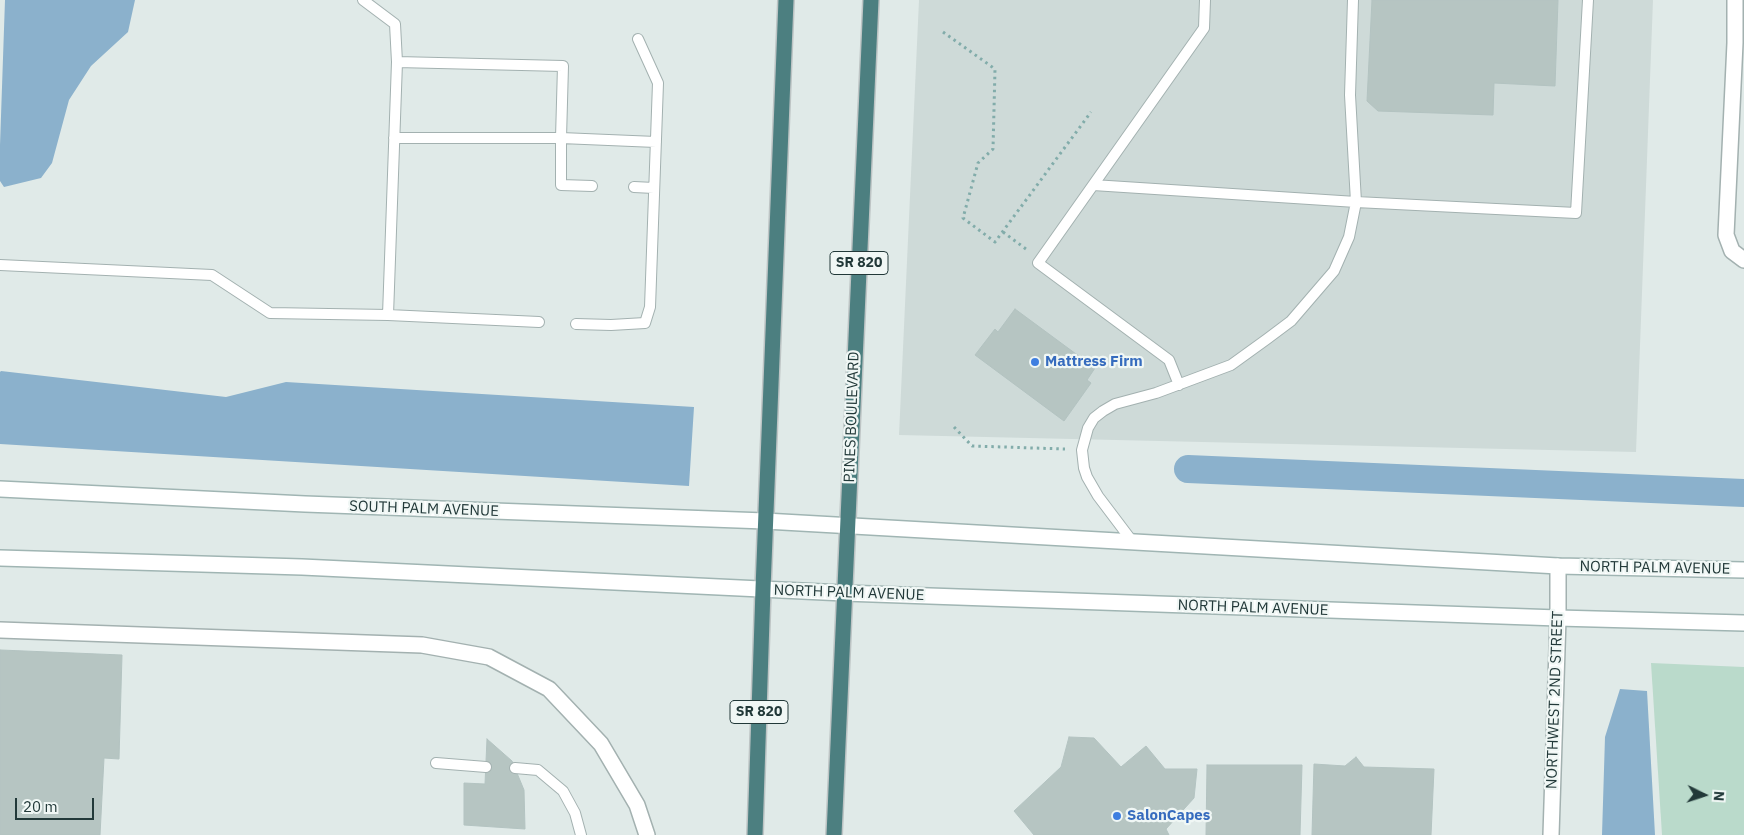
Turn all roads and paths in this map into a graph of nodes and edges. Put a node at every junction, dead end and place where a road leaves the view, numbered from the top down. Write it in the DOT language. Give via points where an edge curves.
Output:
graph roads {
  1 [pos="363,0"];
  2 [pos="786,0"];
  3 [pos="871,0"];
  4 [pos="1205,0"];
  5 [pos="1353,0"];
  6 [pos="1588,0"];
  7 [pos="1735,0"];
  8 [pos="943,32"];
  9 [pos="638,39"];
  10 [pos="1740,43"];
  11 [pos="397,62"];
  12 [pos="1091,112"];
  13 [pos="394,138"];
  14 [pos="560,138"];
  15 [pos="656,142"];
  16 [pos="1093,185"];
  17 [pos="592,186"];
  18 [pos="634,187"];
  19 [pos="654,188"];
  20 [pos="1356,202"];
  21 [pos="1003,232"];
  22 [pos="1041,260"];
  23 [pos="1744,260"];
  24 [pos="0,265"];
  25 [pos="388,315"];
  26 [pos="539,322"];
  27 [pos="576,324"];
  28 [pos="1179,385"];
  29 [pos="954,427"];
  30 [pos="1082,450"];
  31 [pos="0,489"];
  32 [pos="765,521"];
  33 [pos="848,525"];
  34 [pos="1132,542"];
  35 [pos="0,558"];
  36 [pos="1558,566"];
  37 [pos="1744,570"];
  38 [pos="763,589"];
  39 [pos="844,593"];
  40 [pos="1558,618"];
  41 [pos="1744,623"];
  42 [pos="0,630"];
  43 [pos="436,763"];
  44 [pos="486,767"];
  45 [pos="515,768"];
  46 [pos="581,835"];
  47 [pos="646,835"];
  48 [pos="755,835"];
  49 [pos="834,835"];
  50 [pos="1551,835"];
  1 -- 11 [label="lane" via="394,24"];
  2 -- 32 [label="highway, SR 820"];
  3 -- 33 [label="highway, PINES BOULEVARD / SR 820"];
  4 -- 16 [label="lane" via="1204,28"];
  5 -- 20 [label="lane" via="1350,95"];
  6 -- 20 [label="lane" via="1576,213"];
  7 -- 10 [label="main road"];
  8 -- 21 [label="path" via="995,69 993,149 978,163 963,218 995,242"];
  9 -- 15 [label="lane" via="658,83"];
  10 -- 23 [label="main road" via="1726,235 1732,251"];
  11 -- 13 [label="lane"];
  11 -- 14 [label="lane" via="563,66"];
  12 -- 21 [label="path"];
  13 -- 14 [label="lane"];
  13 -- 25 [label="lane"];
  14 -- 15 [label="lane"];
  14 -- 17 [label="lane" via="561,185"];
  15 -- 19 [label="lane"];
  16 -- 20 [label="lane"];
  16 -- 22 [label="lane"];
  18 -- 19 [label="lane"];
  19 -- 27 [label="lane" via="650,307 645,322"];
  20 -- 28 [label="lane" via="1350,237 1334,271 1291,321 1231,365"];
  21 -- 22 [label="path"];
  22 -- 28 [label="lane" via="1038,263 1169,360"];
  24 -- 25 [label="lane" via="212,275 270,313"];
  25 -- 26 [label="lane"];
  28 -- 30 [label="lane" via="1120,402 1103,411 1088,428"];
  29 -- 30 [label="path" via="972,446"];
  30 -- 34 [label="lane" via="1087,477"];
  31 -- 32 [label="main road, SOUTH PALM AVENUE"];
  32 -- 33 [label="main road, SOUTH PALM AVENUE"];
  32 -- 38 [label="highway, SR 820"];
  33 -- 34 [label="main road, NORTH PALM AVENUE"];
  33 -- 39 [label="highway, PINES BOULEVARD / SR 820"];
  34 -- 36 [label="main road, NORTH PALM AVENUE"];
  35 -- 38 [label="main road" via="311,567"];
  36 -- 37 [label="main road, NORTH PALM AVENUE"];
  36 -- 40 [label="main road, NORTHWEST 2ND STREET"];
  38 -- 39 [label="main road, NORTH PALM AVENUE"];
  38 -- 48 [label="highway, SR 820"];
  39 -- 40 [label="main road, NORTH PALM AVENUE"];
  39 -- 49 [label="highway, PINES BOULEVARD / SR 820"];
  40 -- 41 [label="main road, NORTH PALM AVENUE"];
  40 -- 50 [label="main road, NORTHWEST 2ND STREET"];
  42 -- 47 [label="main road" via="422,645 489,657 549,689 602,744 638,805"];
  43 -- 44 [label="lane"];
  45 -- 46 [label="lane" via="538,770 563,791 575,813"];
}
